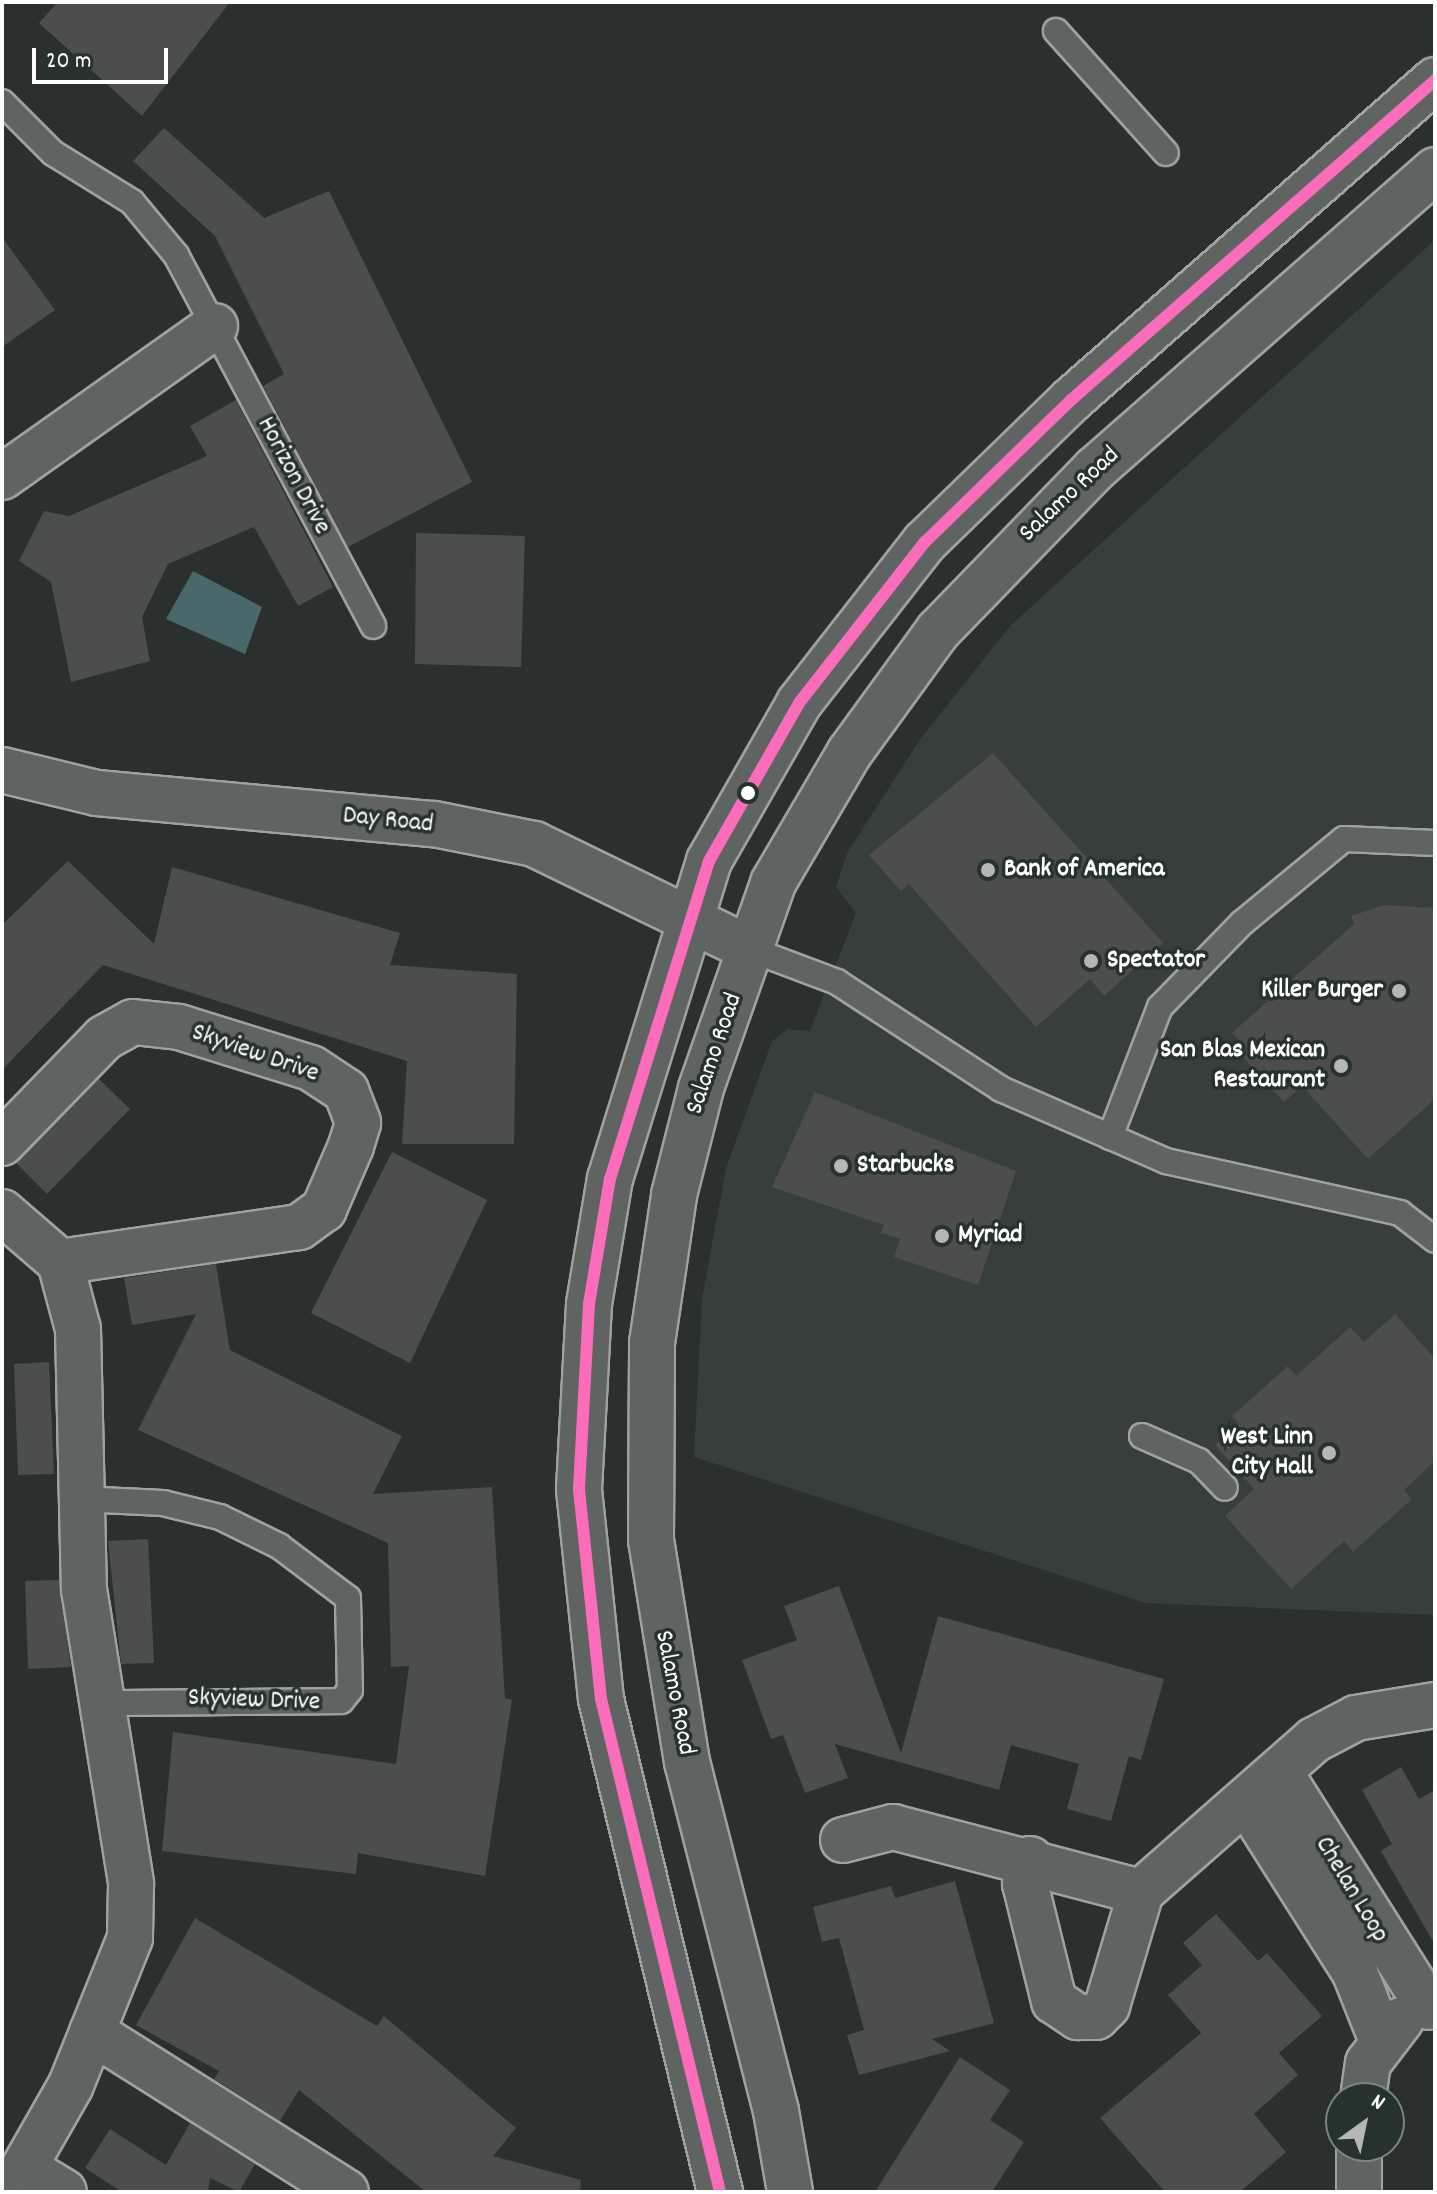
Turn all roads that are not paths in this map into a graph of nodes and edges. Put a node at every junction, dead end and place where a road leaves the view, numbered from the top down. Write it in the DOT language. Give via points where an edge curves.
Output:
graph roads {
  1 [pos="1056,31"];
  2 [pos="1435,80"];
  3 [pos="2,102"];
  4 [pos="1166,153"];
  5 [pos="1435,170"];
  6 [pos="215,326"];
  7 [pos="2,477"];
  8 [pos="373,626"];
  9 [pos="2,770"];
  10 [pos="1435,843"];
  11 [pos="693,925"];
  12 [pos="752,950"];
  13 [pos="1110,1137"];
  14 [pos="2,1143"];
  15 [pos="2,1212"];
  16 [pos="1435,1240"];
  17 [pos="60,1262"];
  18 [pos="1142,1436"];
  19 [pos="1225,1488"];
  20 [pos="81,1499"];
  21 [pos="102,1703"];
  22 [pos="1435,1705"];
  23 [pos="1279,1771"];
  24 [pos="1246,1801"];
  25 [pos="843,1840"];
  26 [pos="1030,1859"];
  27 [pos="1141,1892"];
  28 [pos="1431,2006"];
  29 [pos="92,2032"];
  30 [pos="1382,2041"];
  31 [pos="1365,2082"];
  32 [pos="1359,2162"];
  33 [pos="34,2185"];
  34 [pos="346,2192"];
  35 [pos="720,2192"];
  36 [pos="790,2192"];
  37 [pos="1359,2192"];
  1 -- 4 [label="lane"];
  2 -- 11 [label="street" via="1007,459 874,601 739,804 709,861"];
  3 -- 6 [label="lane, Horizon Drive" via="53,153 132,202 176,255"];
  5 -- 12 [label="street, Salamo Road" via="1095,469 938,631 806,823 773,883"];
  6 -- 7 [label="street"];
  6 -- 8 [label="lane, Horizon Drive"];
  9 -- 11 [label="street, Day Road" via="97,793 434,824 534,844"];
  10 -- 13 [label="lane" via="1344,839 1242,923 1160,1007"];
  11 -- 12 [label="street, Day Road"];
  11 -- 35 [label="street" via="649,1039 610,1179 589,1304 579,1489 601,1699"];
  12 -- 13 [label="lane" via="837,982 1001,1089"];
  12 -- 36 [label="street, Salamo Road" via="686,1140 664,1245 652,1343 648,1491 668,1674"];
  13 -- 16 [label="lane" via="1248,1183 1294,1186 1400,1213"];
  14 -- 17 [label="street, Skyview Drive" via="104,1038 133,1022 179,1027 311,1068 346,1091 358,1123 351,1146 324,1209 299,1227"];
  15 -- 17 [label="street"];
  17 -- 20 [label="street" via="78,1329"];
  18 -- 19 [label="lane" via="1199,1461"];
  20 -- 21 [label="street" via="84,1589"];
  20 -- 21 [label="lane, Skyview Drive" via="163,1503 220,1517 279,1546 348,1598 350,1690 341,1701"];
  21 -- 29 [label="street" via="131,1884 130,1924"];
  22 -- 23 [label="street" via="1356,1718 1314,1740"];
  23 -- 24 [label="street"];
  23 -- 28 [label="street, Chelan Loop"];
  24 -- 27 [label="street"];
  24 -- 30 [label="street, Chelan Loop" via="1355,1973"];
  25 -- 26 [label="street" via="893,1827"];
  26 -- 27 [label="street"];
  26 -- 27 [label="street" via="1025,1883 1054,2001 1078,2017 1096,2017 1107,2006"];
  28 -- 30 [label="street, Chelan Loop"];
  29 -- 33 [label="street"];
  29 -- 34 [label="street"];
  30 -- 31 [label="street, Chelan Loop" via="1368,2063"];
  32 -- 37 [label="street"];
}
